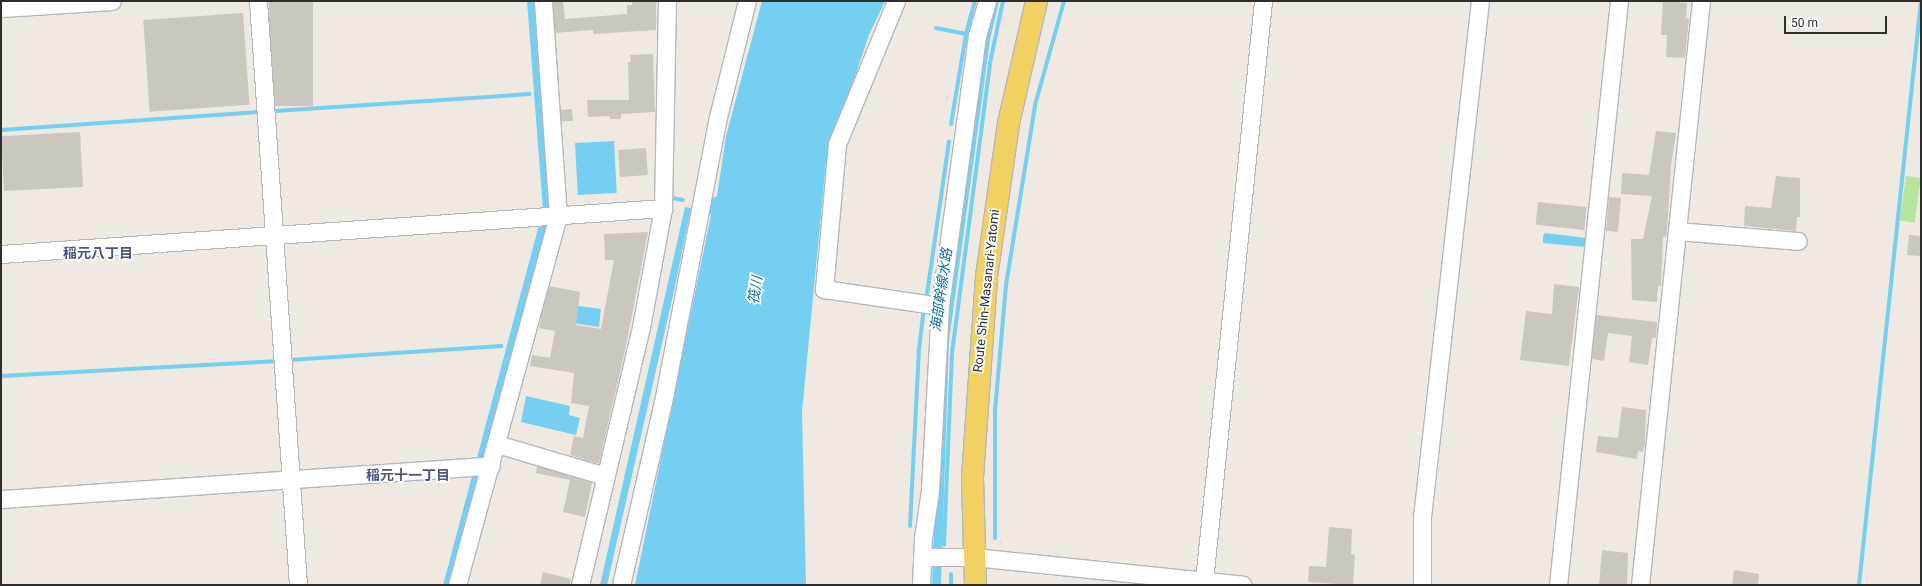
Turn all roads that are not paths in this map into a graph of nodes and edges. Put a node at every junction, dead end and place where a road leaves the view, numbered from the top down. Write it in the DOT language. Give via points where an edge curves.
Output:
graph roads {
  1 [pos="112,1"];
  2 [pos="258,1"];
  3 [pos="543,1"];
  4 [pos="667,1"];
  5 [pos="747,1"];
  6 [pos="896,1"];
  7 [pos="987,1"];
  8 [pos="1036,1"];
  9 [pos="1263,1"];
  10 [pos="1480,1"];
  11 [pos="1619,1"];
  12 [pos="1701,1"];
  13 [pos="1,8"];
  14 [pos="663,208"];
  15 [pos="550,217"];
  16 [pos="1677,231"];
  17 [pos="273,236"];
  18 [pos="1798,241"];
  19 [pos="1,254"];
  20 [pos="940,306"];
  21 [pos="497,444"];
  22 [pos="485,467"];
  23 [pos="605,476"];
  24 [pos="291,479"];
  25 [pos="1,499"];
  26 [pos="931,557"];
  27 [pos="974,557"];
  28 [pos="1199,582"];
  29 [pos="298,585"];
  30 [pos="457,585"];
  31 [pos="580,585"];
  32 [pos="621,585"];
  33 [pos="921,585"];
  34 [pos="975,585"];
  35 [pos="1243,585"];
  36 [pos="1422,585"];
  37 [pos="1558,585"];
  38 [pos="1640,585"];
  1 -- 13 [label="street"];
  2 -- 17 [label="street"];
  3 -- 15 [label="street"];
  4 -- 14 [label="street"];
  5 -- 32 [label="street" via="718,117 664,396"];
  6 -- 20 [label="street" via="838,144 824,289"];
  7 -- 20 [label="street" via="976,36"];
  8 -- 27 [label="main road, Route Shin-Masanari-Yatomi" via="1008,123 986,276 972,477"];
  9 -- 28 [label="street"];
  10 -- 36 [label="street" via="1422,518"];
  11 -- 37 [label="street"];
  12 -- 16 [label="street"];
  14 -- 15 [label="street"];
  14 -- 23 [label="street" via="641,327"];
  15 -- 17 [label="street"];
  15 -- 21 [label="street"];
  16 -- 18 [label="street"];
  16 -- 38 [label="street"];
  17 -- 19 [label="street"];
  17 -- 24 [label="street"];
  20 -- 26 [label="street" via="933,395"];
  21 -- 22 [label="street"];
  21 -- 23 [label="street"];
  22 -- 24 [label="street"];
  22 -- 30 [label="street"];
  23 -- 31 [label="street"];
  24 -- 25 [label="street"];
  24 -- 29 [label="street"];
  26 -- 27 [label="street"];
  26 -- 33 [label="street"];
  27 -- 28 [label="street"];
  27 -- 34 [label="main road, Route Shin-Masanari-Yatomi"];
  28 -- 35 [label="street"];
}
